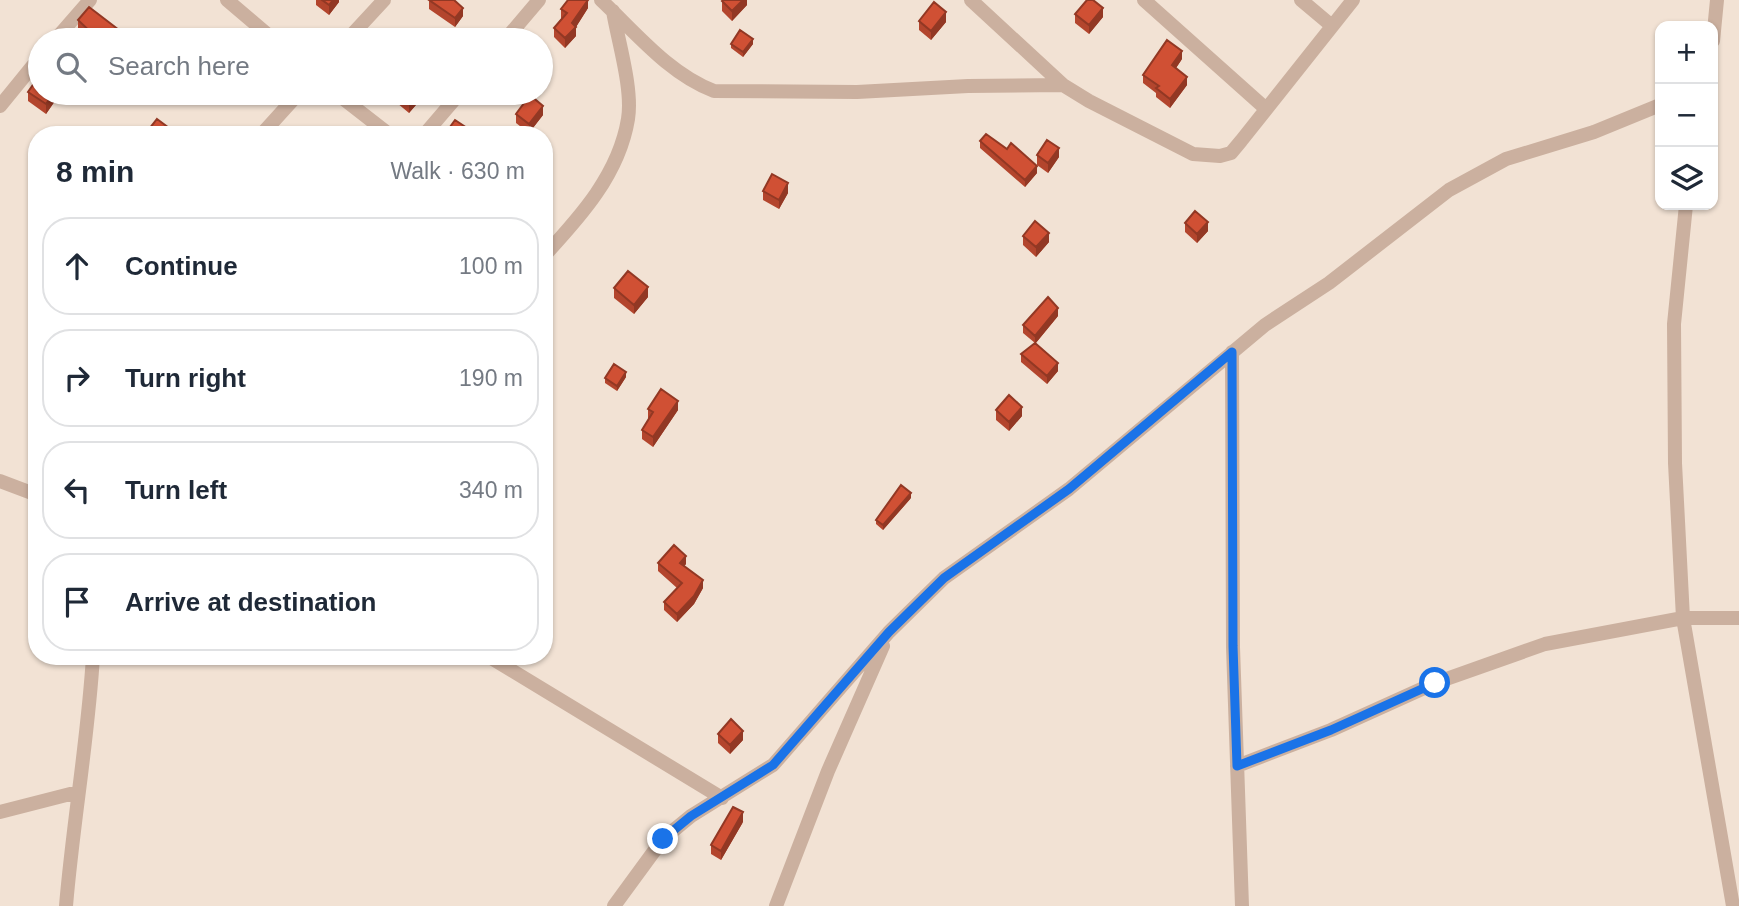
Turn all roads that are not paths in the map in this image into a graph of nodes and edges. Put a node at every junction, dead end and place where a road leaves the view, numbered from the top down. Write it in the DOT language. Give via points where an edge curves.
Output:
graph roads {
  1 [pos="90,0"];
  2 [pos="227,0"];
  3 [pos="384,0"];
  4 [pos="539,0"];
  5 [pos="601,0"];
  6 [pos="971,0"];
  7 [pos="1145,0"];
  8 [pos="1301,0"];
  9 [pos="1353,0"];
  10 [pos="1717,0"];
  11 [pos="613,11"];
  12 [pos="1715,21"];
  13 [pos="1332,26"];
  14 [pos="66,28"];
  15 [pos="260,28"];
  16 [pos="358,28"];
  17 [pos="515,28"];
  18 [pos="28,72"];
  19 [pos="1063,85"];
  20 [pos="288,105"];
  21 [pos="352,105"];
  22 [pos="450,105"];
  23 [pos="0,106"];
  24 [pos="1655,107"];
  25 [pos="1265,108"];
  26 [pos="269,126"];
  27 [pos="379,126"];
  28 [pos="432,126"];
  29 [pos="1685,210"];
  30 [pos="553,245"];
  31 [pos="1232,352"];
  32 [pos="0,481"];
  33 [pos="28,492"];
  34 [pos="1683,618"];
  35 [pos="1739,618"];
  36 [pos="889,632"];
  37 [pos="92,665"];
  38 [pos="503,665"];
  39 [pos="1237,766"];
  40 [pos="78,792"];
  41 [pos="722,798"];
  42 [pos="0,812"];
  43 [pos="66,906"];
  44 [pos="614,906"];
  45 [pos="776,906"];
  46 [pos="1242,906"];
  47 [pos="1732,906"];
  1 -- 14 [label="street"];
  2 -- 15 [label="street"];
  3 -- 16 [label="street"];
  4 -- 17 [label="street"];
  5 -- 11 [label="street"];
  6 -- 19 [label="street"];
  7 -- 25 [label="street"];
  8 -- 13 [label="street"];
  9 -- 13 [label="street"];
  10 -- 12 [label="street"];
  11 -- 19 [label="street" via="674,68 714,91"];
  11 -- 30 [label="street" via="628,118 601,188"];
  13 -- 25 [label="street"];
  18 -- 23 [label="street"];
  19 -- 25 [label="street" via="1193,154 1231,153"];
  20 -- 26 [label="street"];
  21 -- 27 [label="street"];
  22 -- 28 [label="street"];
  24 -- 31 [label="street" via="1506,159 1449,190"];
  29 -- 34 [label="street" via="1674,324"];
  31 -- 36 [label="street" via="1069,489 944,578"];
  31 -- 39 [label="street"];
  32 -- 33 [label="street"];
  34 -- 35 [label="street"];
  34 -- 39 [label="street" via="1545,644 1492,661"];
  34 -- 47 [label="street"];
  36 -- 41 [label="street" via="773,765"];
  36 -- 45 [label="street"];
  37 -- 40 [label="street"];
  38 -- 41 [label="street"];
  39 -- 46 [label="street"];
  40 -- 42 [label="street"];
  40 -- 43 [label="street"];
  41 -- 44 [label="street" via="663,839"];
}
